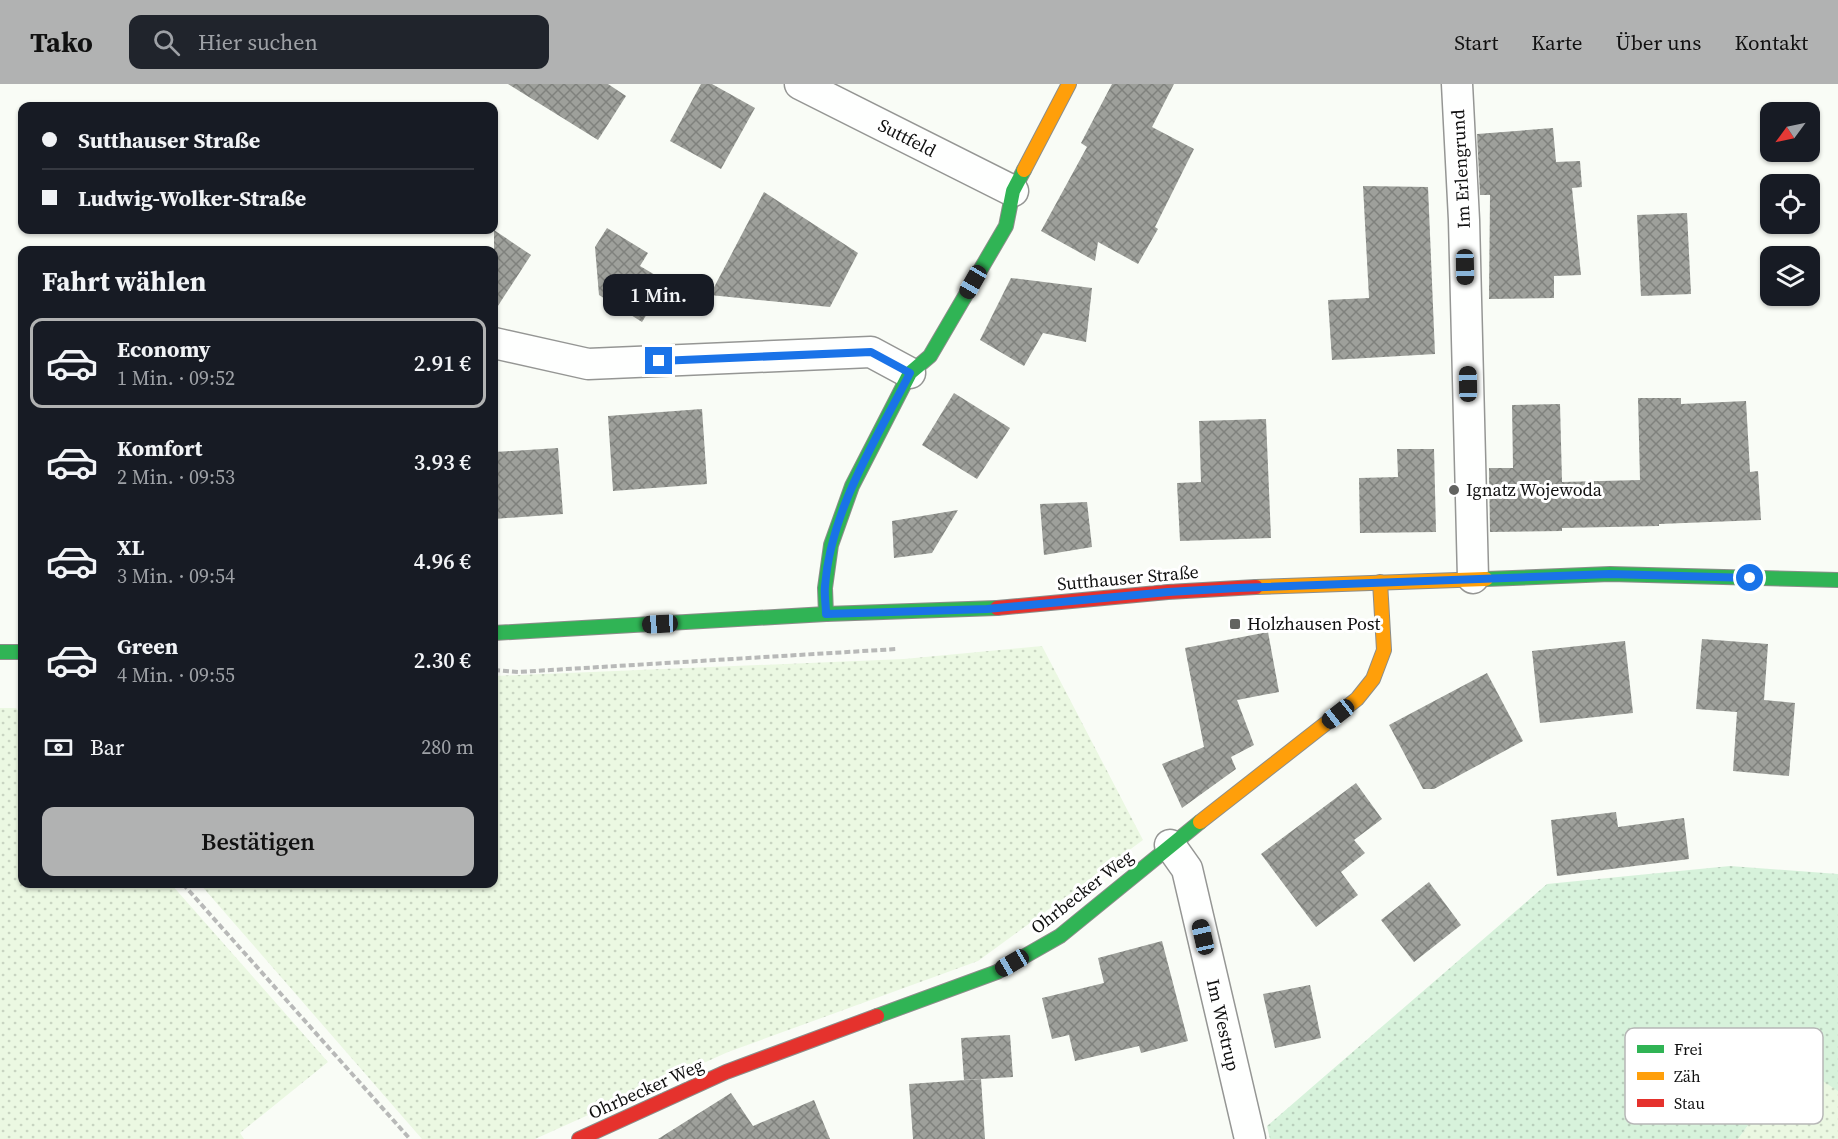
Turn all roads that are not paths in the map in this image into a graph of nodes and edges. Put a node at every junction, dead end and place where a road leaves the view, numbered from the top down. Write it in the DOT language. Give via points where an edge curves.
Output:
graph roads {
  1 [pos="800,84"];
  2 [pos="1069,84"];
  3 [pos="1457,84"];
  4 [pos="1013,191"];
  5 [pos="498,344"];
  6 [pos="910,373"];
  7 [pos="1473,578"];
  8 [pos="1838,580"];
  9 [pos="1380,582"];
  10 [pos="826,614"];
  11 [pos="498,633"];
  12 [pos="0,652"];
  13 [pos="18,652"];
  14 [pos="1170,845"];
  15 [pos="579,1139"];
  16 [pos="1250,1139"];
  1 -- 4 [label="street, Suttfeld"];
  2 -- 4 [label="street"];
  3 -- 7 [label="street, Im Erlengrund"];
  4 -- 6 [label="street" via="1006,226 930,356"];
  5 -- 6 [label="street" via="588,364 871,352"];
  6 -- 10 [label="street" via="852,486 831,545"];
  7 -- 8 [label="street, Sutthauser Straße" via="1610,574"];
  7 -- 9 [label="street, Sutthauser Straße"];
  9 -- 10 [label="street, Sutthauser Straße" via="1196,590 987,609"];
  9 -- 14 [label="street, Ohrbecker Weg" via="1384,650 1373,679 1357,699"];
  10 -- 11 [label="street, Sutthauser Straße"];
  12 -- 13 [label="street"];
  14 -- 15 [label="street, Ohrbecker Weg" via="1059,936 997,972 726,1072"];
  14 -- 16 [label="street, Im Westrup" via="1187,869"];
}
